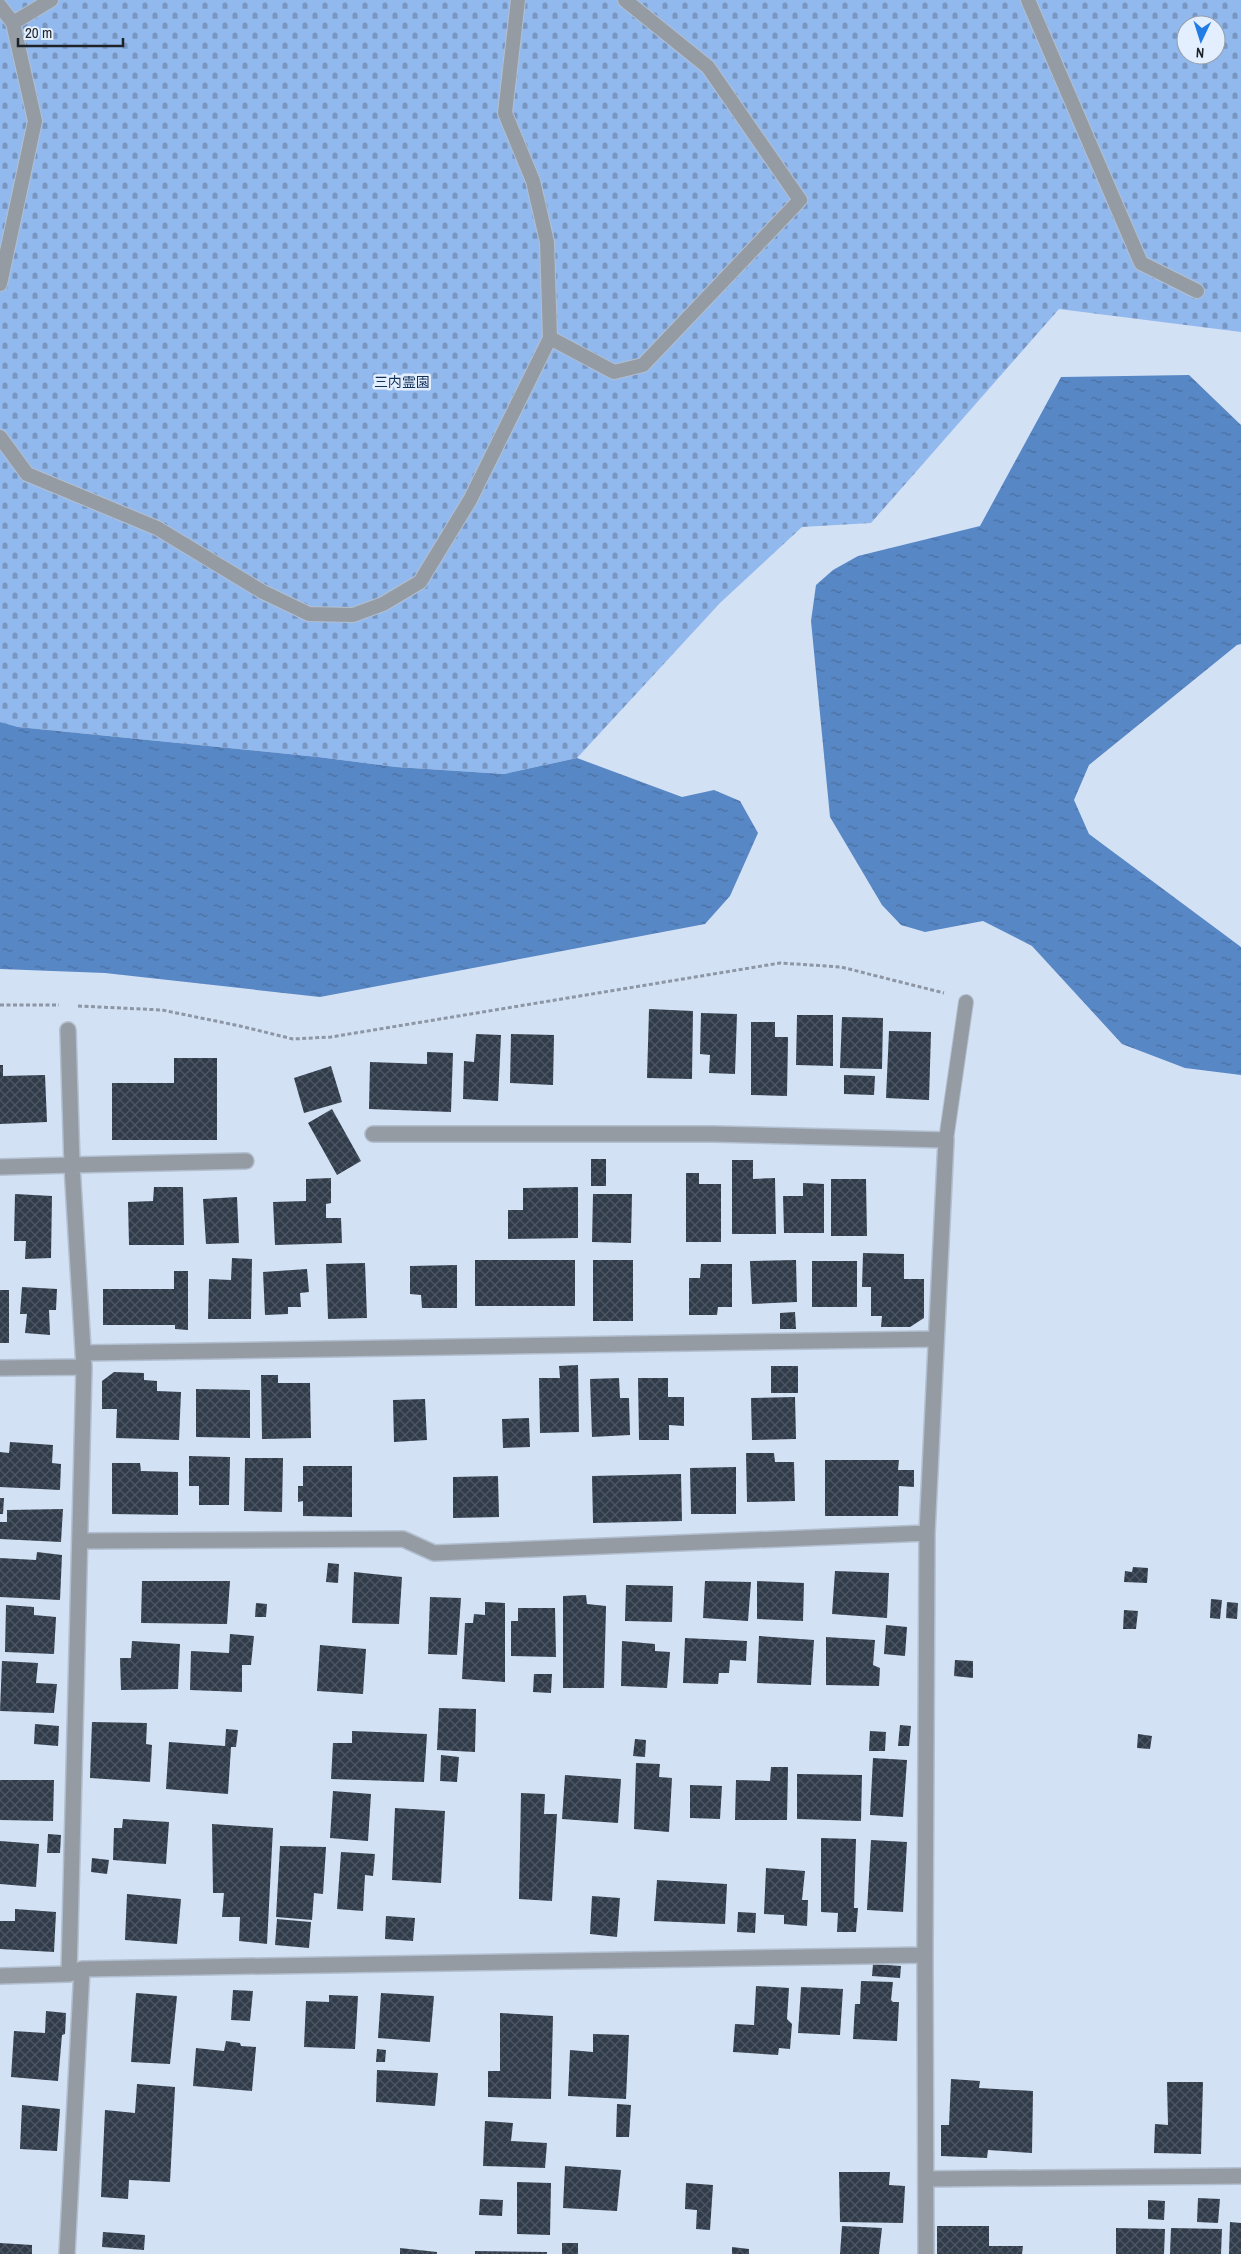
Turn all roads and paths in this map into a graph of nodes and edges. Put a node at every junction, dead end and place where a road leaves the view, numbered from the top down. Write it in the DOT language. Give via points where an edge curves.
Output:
graph roads {
  1 [pos="51,0"];
  2 [pos="518,0"];
  3 [pos="625,0"];
  4 [pos="1028,0"];
  5 [pos="0,6"];
  6 [pos="13,23"];
  7 [pos="0,284"];
  8 [pos="1197,291"];
  9 [pos="550,338"];
  10 [pos="0,437"];
  11 [pos="966,1002"];
  12 [pos="0,1005"];
  13 [pos="67,1005"];
  14 [pos="76,1005"];
  15 [pos="68,1030"];
  16 [pos="373,1134"];
  17 [pos="946,1140"];
  18 [pos="246,1161"];
  19 [pos="72,1165"];
  20 [pos="0,1167"];
  21 [pos="936,1339"];
  22 [pos="84,1360"];
  23 [pos="0,1368"];
  24 [pos="927,1533"];
  25 [pos="80,1541"];
  26 [pos="925,1955"];
  27 [pos="76,1972"];
  28 [pos="0,1976"];
  29 [pos="1241,2176"];
  30 [pos="926,2179"];
  31 [pos="67,2254"];
  32 [pos="926,2254"];
  1 -- 6 [label="lane"];
  2 -- 9 [label="lane" via="505,113 533,181 547,242"];
  3 -- 9 [label="lane" via="708,66 800,200 643,365 614,372"];
  4 -- 8 [label="lane" via="1140,263"];
  5 -- 6 [label="lane"];
  6 -- 7 [label="lane" via="35,121"];
  9 -- 10 [label="lane" via="470,500 420,582 383,604 353,615 309,614 263,592 157,528 27,474"];
  11 -- 14 [label="path" via="940,992 841,967 780,963 331,1038 293,1040 162,1010"];
  11 -- 17 [label="lane"];
  12 -- 13 [label="path"];
  15 -- 19 [label="street"];
  16 -- 17 [label="street" via="713,1134"];
  17 -- 21 [label="street"];
  18 -- 19 [label="street"];
  19 -- 20 [label="street"];
  19 -- 22 [label="street"];
  21 -- 22 [label="street"];
  21 -- 24 [label="street"];
  22 -- 23 [label="street"];
  22 -- 25 [label="street"];
  24 -- 25 [label="street" via="434,1553 403,1539"];
  24 -- 26 [label="street"];
  25 -- 27 [label="street"];
  26 -- 27 [label="street"];
  26 -- 30 [label="street"];
  27 -- 28 [label="street"];
  27 -- 31 [label="street"];
  29 -- 30 [label="street"];
  30 -- 32 [label="street"];
}
